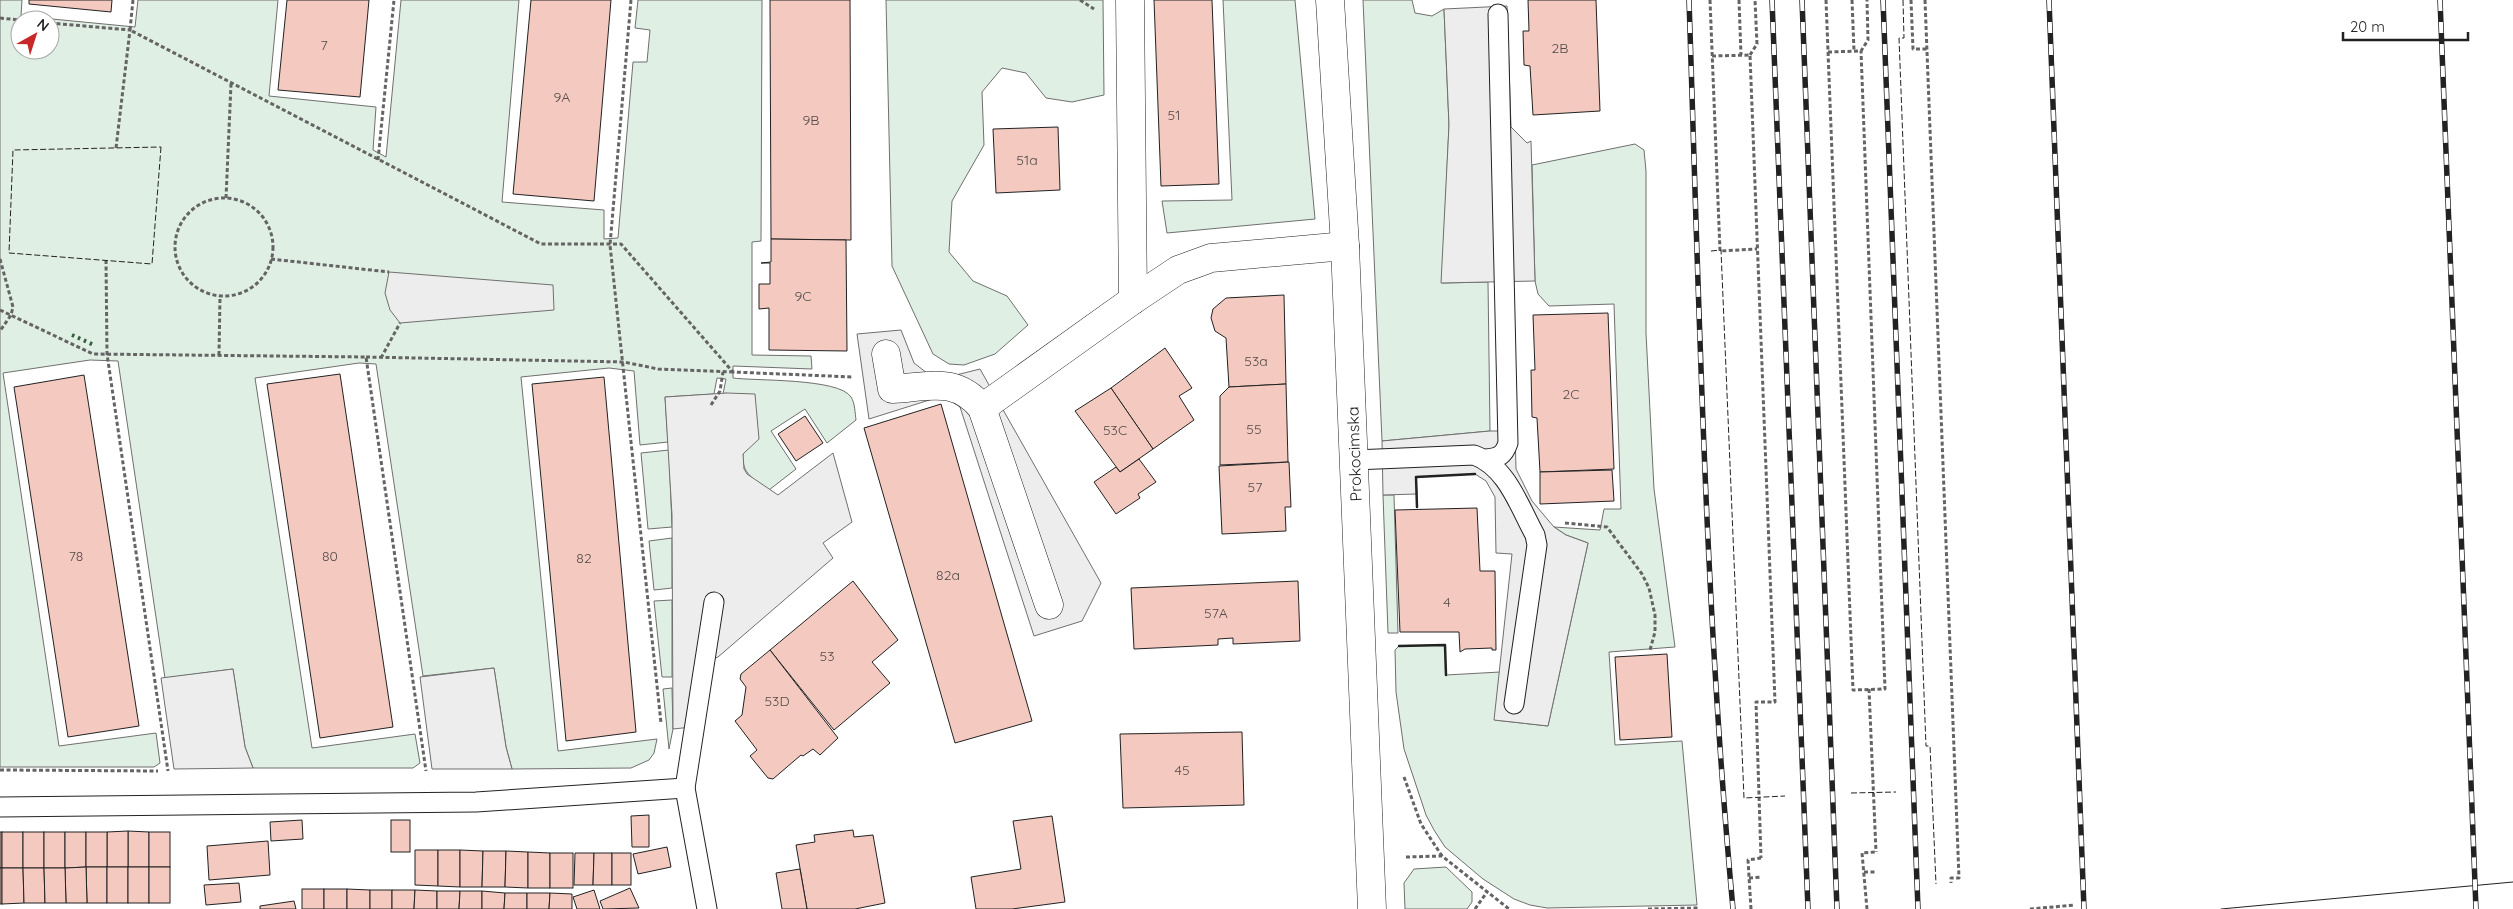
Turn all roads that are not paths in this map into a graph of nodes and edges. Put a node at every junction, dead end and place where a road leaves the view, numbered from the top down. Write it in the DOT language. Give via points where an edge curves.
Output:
graph roads {
  1 [pos="1130,0"];
  2 [pos="1330,0"];
  3 [pos="1498,14"];
  4 [pos="1345,246"];
  5 [pos="1133,300"];
  6 [pos="886,354"];
  7 [pos="982,408"];
  8 [pos="1486,459"];
  9 [pos="1354,460"];
  10 [pos="714,602"];
  11 [pos="1050,605"];
  12 [pos="1514,704"];
  13 [pos="685,788"];
  14 [pos="0,807"];
  15 [pos="707,909"];
  16 [pos="1372,909"];
  1 -- 5 [label="street"];
  2 -- 4 [label="street, Prokocimska"];
  3 -- 8 [label="lane" via="1508,443 1498,458"];
  4 -- 5 [label="street" via="1211,258 1178,270"];
  4 -- 9 [label="street, Prokocimska"];
  5 -- 7 [label="street"];
  6 -- 7 [label="street" via="892,389 956,387 971,394"];
  7 -- 11 [label="street"];
  8 -- 9 [label="lane" via="1474,455"];
  8 -- 12 [label="lane" via="1499,469 1508,484 1537,545"];
  9 -- 16 [label="street, Prokocimska"];
  10 -- 13 [label="lane"];
  13 -- 14 [label="lane" via="476,802"];
  13 -- 15 [label="lane"];
}
